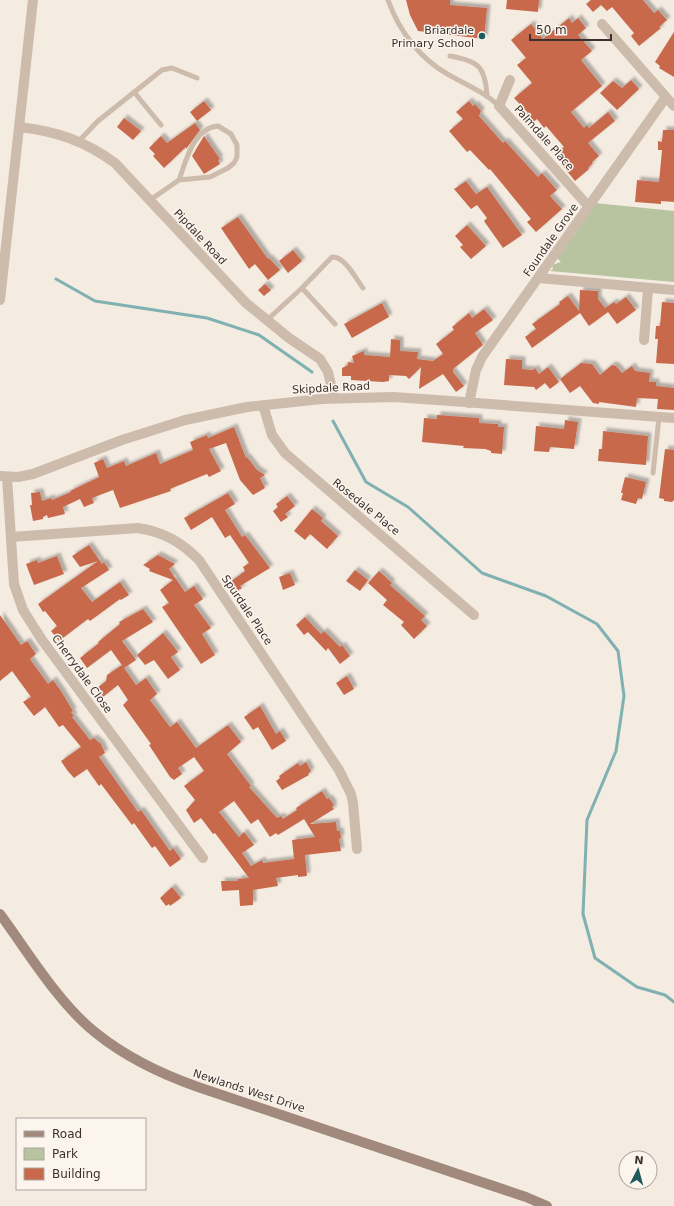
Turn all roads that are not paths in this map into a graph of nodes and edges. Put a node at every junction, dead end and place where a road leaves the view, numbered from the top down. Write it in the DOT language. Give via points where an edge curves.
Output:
graph roads {
  1 [pos="33,0"];
  2 [pos="388,0"];
  3 [pos="602,24"];
  4 [pos="450,56"];
  5 [pos="196,78"];
  6 [pos="510,80"];
  7 [pos="134,92"];
  8 [pos="487,95"];
  9 [pos="666,97"];
  10 [pos="499,106"];
  11 [pos="674,106"];
  12 [pos="161,125"];
  13 [pos="20,127"];
  14 [pos="79,141"];
  15 [pos="179,180"];
  16 [pos="150,200"];
  17 [pos="589,207"];
  18 [pos="539,278"];
  19 [pos="302,288"];
  20 [pos="362,288"];
  21 [pos="648,289"];
  22 [pos="674,290"];
  23 [pos="0,300"];
  24 [pos="267,320"];
  25 [pos="335,324"];
  26 [pos="644,340"];
  27 [pos="334,398"];
  28 [pos="469,403"];
  29 [pos="263,405"];
  30 [pos="658,417"];
  31 [pos="674,418"];
  32 [pos="653,473"];
  33 [pos="4,477"];
  34 [pos="11,537"];
  35 [pos="474,615"];
  36 [pos="357,849"];
  37 [pos="203,858"];
  38 [pos="0,914"];
  39 [pos="547,1206"];
  1 -- 13 [label="street"];
  2 -- 8 [label="lane" via="395,18 426,59 449,75"];
  3 -- 9 [label="street"];
  4 -- 8 [label="lane" via="470,60 481,67"];
  5 -- 7 [label="lane" via="172,68 162,70"];
  6 -- 10 [label="street, Palmdale Place"];
  7 -- 12 [label="lane"];
  7 -- 14 [label="lane" via="98,121"];
  8 -- 10 [label="lane"];
  9 -- 11 [label="street"];
  9 -- 17 [label="street, Foundale Grove"];
  10 -- 17 [label="street, Palmdale Place"];
  13 -- 14 [label="street, Pipdale Road" via="52,131"];
  13 -- 23 [label="street"];
  14 -- 16 [label="street, Pipdale Road" via="115,163"];
  15 -- 15 [label="lane" via="210,177 228,168 237,157 231,134 218,126 205,130 191,147"];
  15 -- 16 [label="lane"];
  16 -- 24 [label="street, Pipdale Road" via="233,290"];
  17 -- 18 [label="street, Foundale Grove"];
  18 -- 21 [label="street"];
  18 -- 28 [label="street, Foundale Grove" via="478,363"];
  19 -- 20 [label="lane" via="334,256 345,264"];
  19 -- 24 [label="lane"];
  19 -- 25 [label="lane"];
  21 -- 22 [label="street"];
  21 -- 26 [label="street"];
  24 -- 27 [label="street, Pipdale Road" via="320,358 328,372"];
  27 -- 28 [label="street, Skipdale Road" via="393,397"];
  27 -- 29 [label="street, Skipdale Road"];
  28 -- 30 [label="street, Skipdale Road"];
  29 -- 33 [label="street, Skipdale Road" via="151,430 33,474"];
  29 -- 35 [label="street, Rosedale Place" via="272,435 285,453"];
  30 -- 31 [label="street, Skipdale Road"];
  30 -- 32 [label="lane"];
  33 -- 34 [label="street, Cherrydale Close"];
  34 -- 36 [label="street, Spurdale Place" via="138,528 156,531 186,547 199,560 339,770 354,803"];
  34 -- 37 [label="street, Cherrydale Close" via="14,584 23,610 42,640"];
  38 -- 39 [label="street, Newlands West Drive" via="74,1012 115,1047 151,1069 504,1189"];
}
